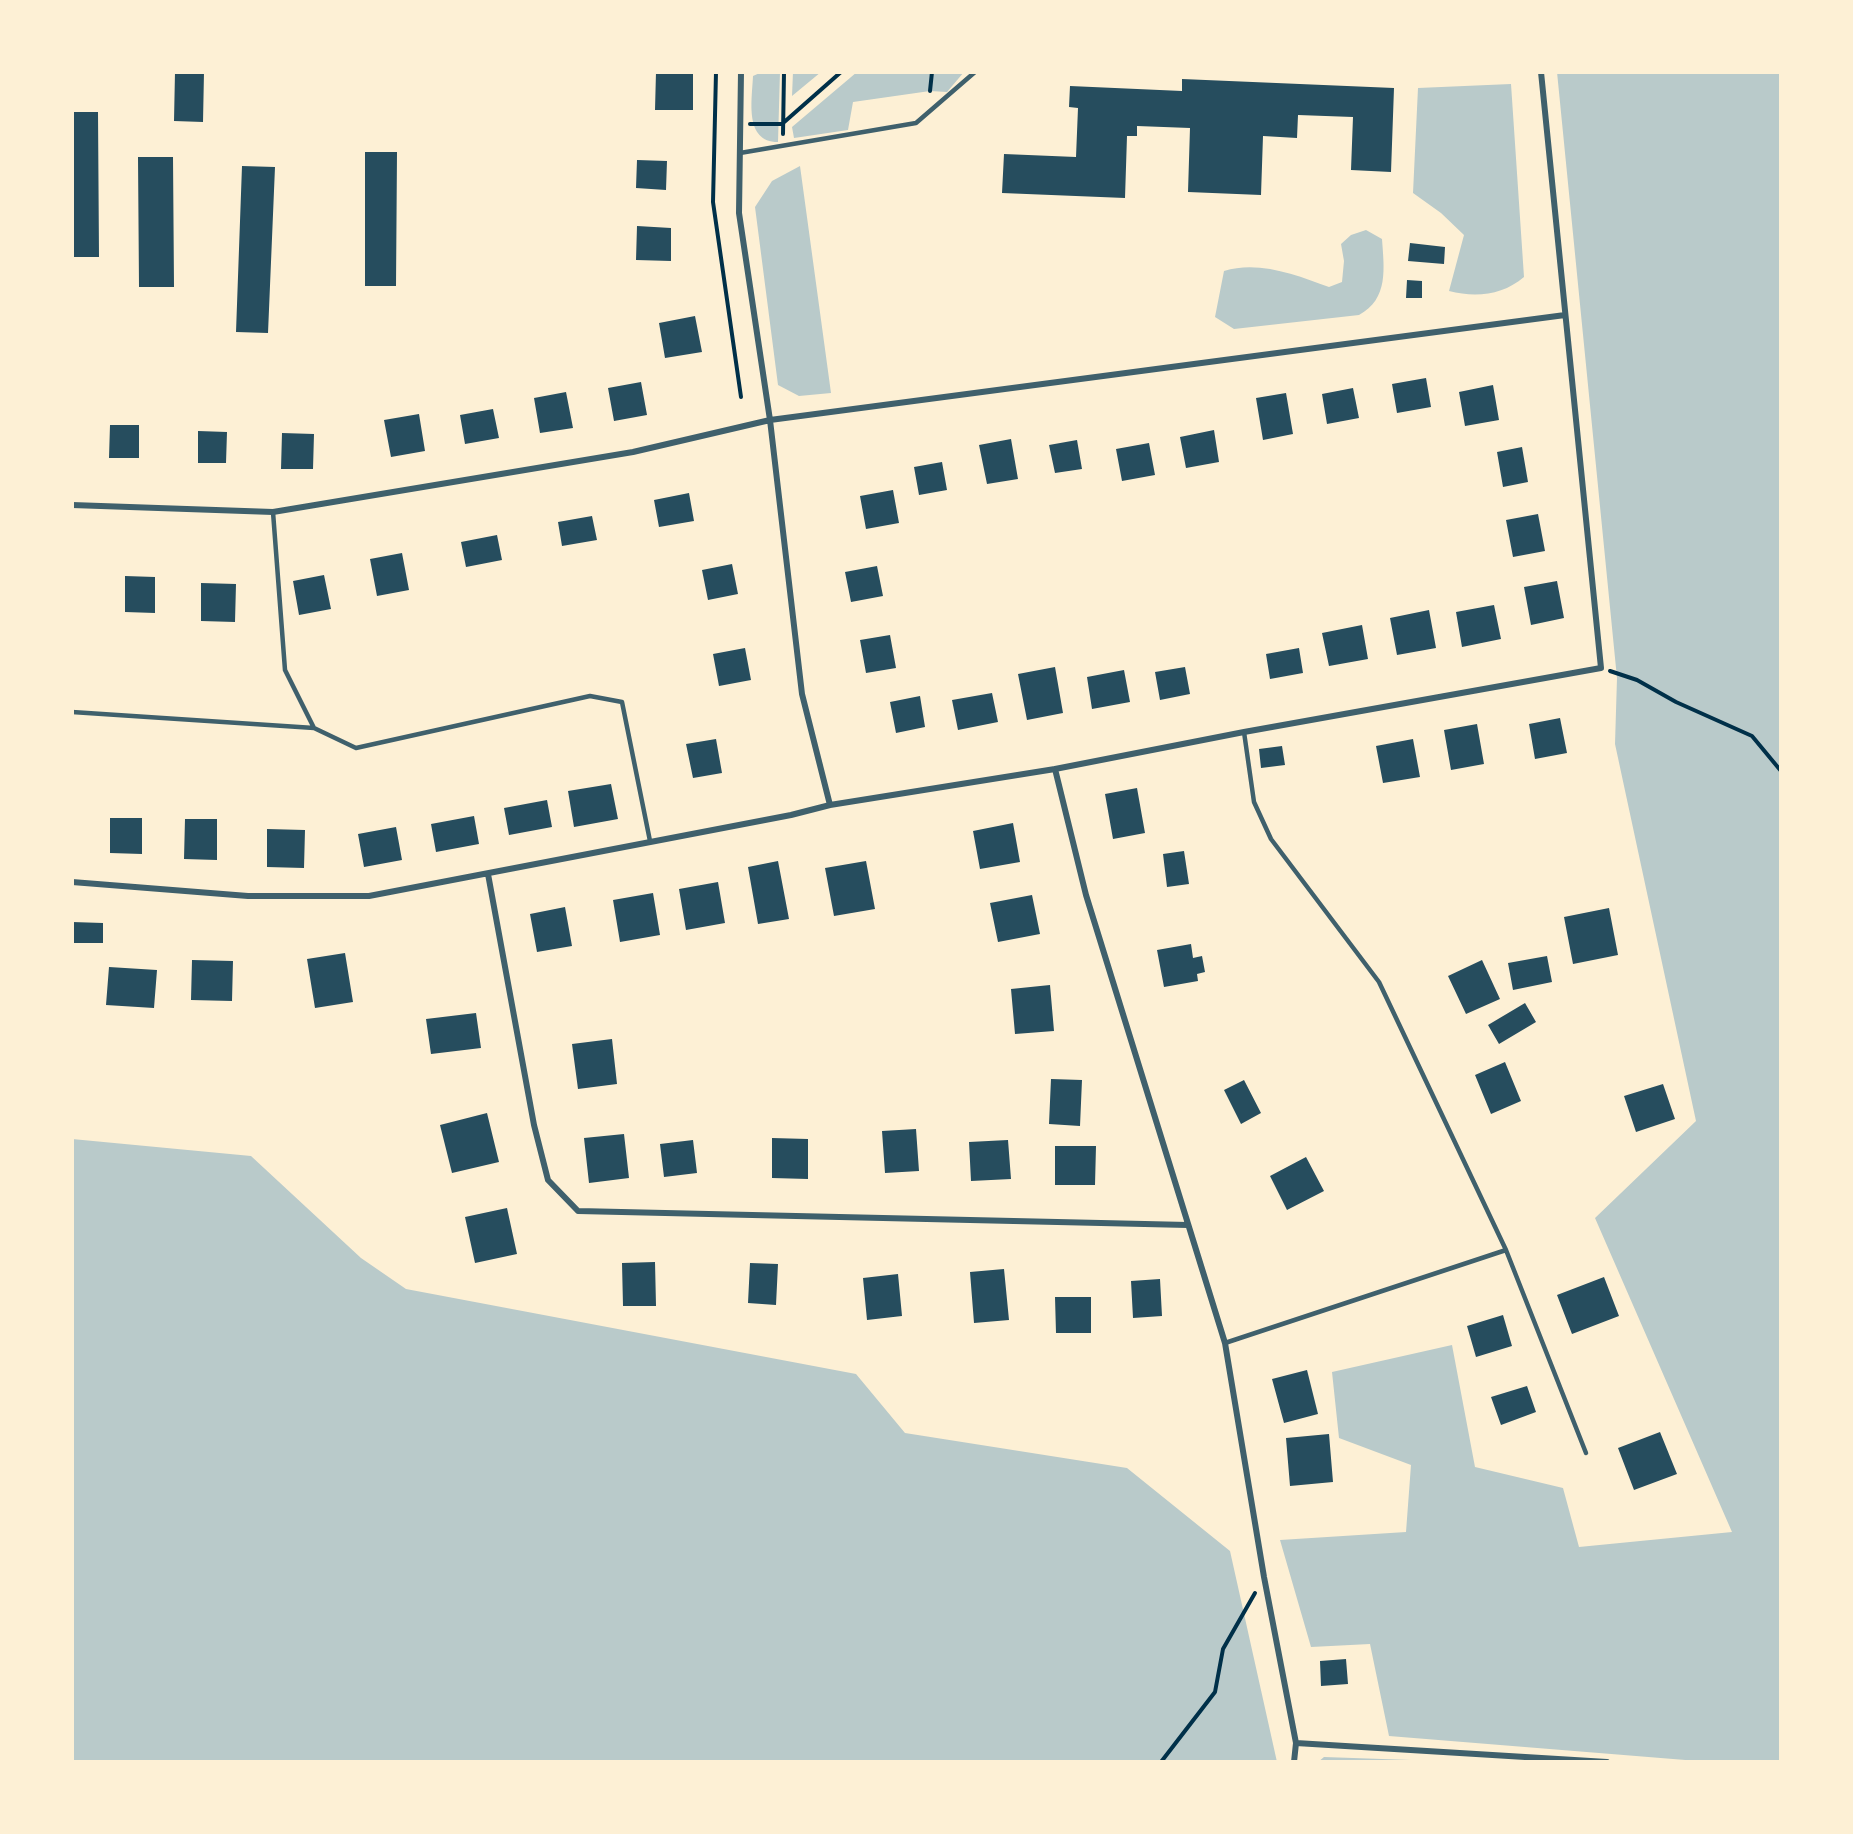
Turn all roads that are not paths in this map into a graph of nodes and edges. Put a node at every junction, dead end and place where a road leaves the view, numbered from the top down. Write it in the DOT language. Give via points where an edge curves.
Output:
graph roads {
  1 [pos="741,72"];
  2 [pos="975,72"];
  3 [pos="1541,72"];
  4 [pos="740,153"];
  5 [pos="1565,315"];
  6 [pos="770,420"];
  7 [pos="72,505"];
  8 [pos="273,512"];
  9 [pos="72,712"];
  10 [pos="314,729"];
  11 [pos="1244,732"];
  12 [pos="1055,769"];
  13 [pos="830,805"];
  14 [pos="650,841"];
  15 [pos="488,874"];
  16 [pos="72,882"];
  17 [pos="1188,1225"];
  18 [pos="1506,1250"];
  19 [pos="1226,1343"];
  20 [pos="1586,1453"];
  21 [pos="1296,1743"];
  22 [pos="1294,1762"];
  23 [pos="1607,1762"];
  1 -- 4 [label="street"];
  2 -- 4 [label="lane" via="916,123"];
  3 -- 5 [label="street"];
  4 -- 6 [label="street" via="739,213"];
  5 -- 6 [label="street"];
  5 -- 11 [label="street" via="1601,668"];
  6 -- 8 [label="street" via="633,452"];
  6 -- 13 [label="street" via="802,694"];
  7 -- 8 [label="street"];
  8 -- 10 [label="lane" via="285,670"];
  9 -- 10 [label="lane"];
  10 -- 14 [label="lane" via="356,748 590,696 621,702"];
  11 -- 12 [label="street"];
  11 -- 18 [label="lane" via="1254,802 1271,839 1379,982"];
  12 -- 13 [label="street"];
  12 -- 17 [label="street" via="1086,895"];
  13 -- 14 [label="street"];
  14 -- 15 [label="street"];
  15 -- 16 [label="street" via="369,896 248,897"];
  15 -- 17 [label="street" via="534,1125 548,1180 579,1211"];
  17 -- 19 [label="street"];
  18 -- 19 [label="lane"];
  18 -- 20 [label="lane"];
  19 -- 21 [label="street"];
  21 -- 22 [label="street"];
  21 -- 23 [label="street"];
}
